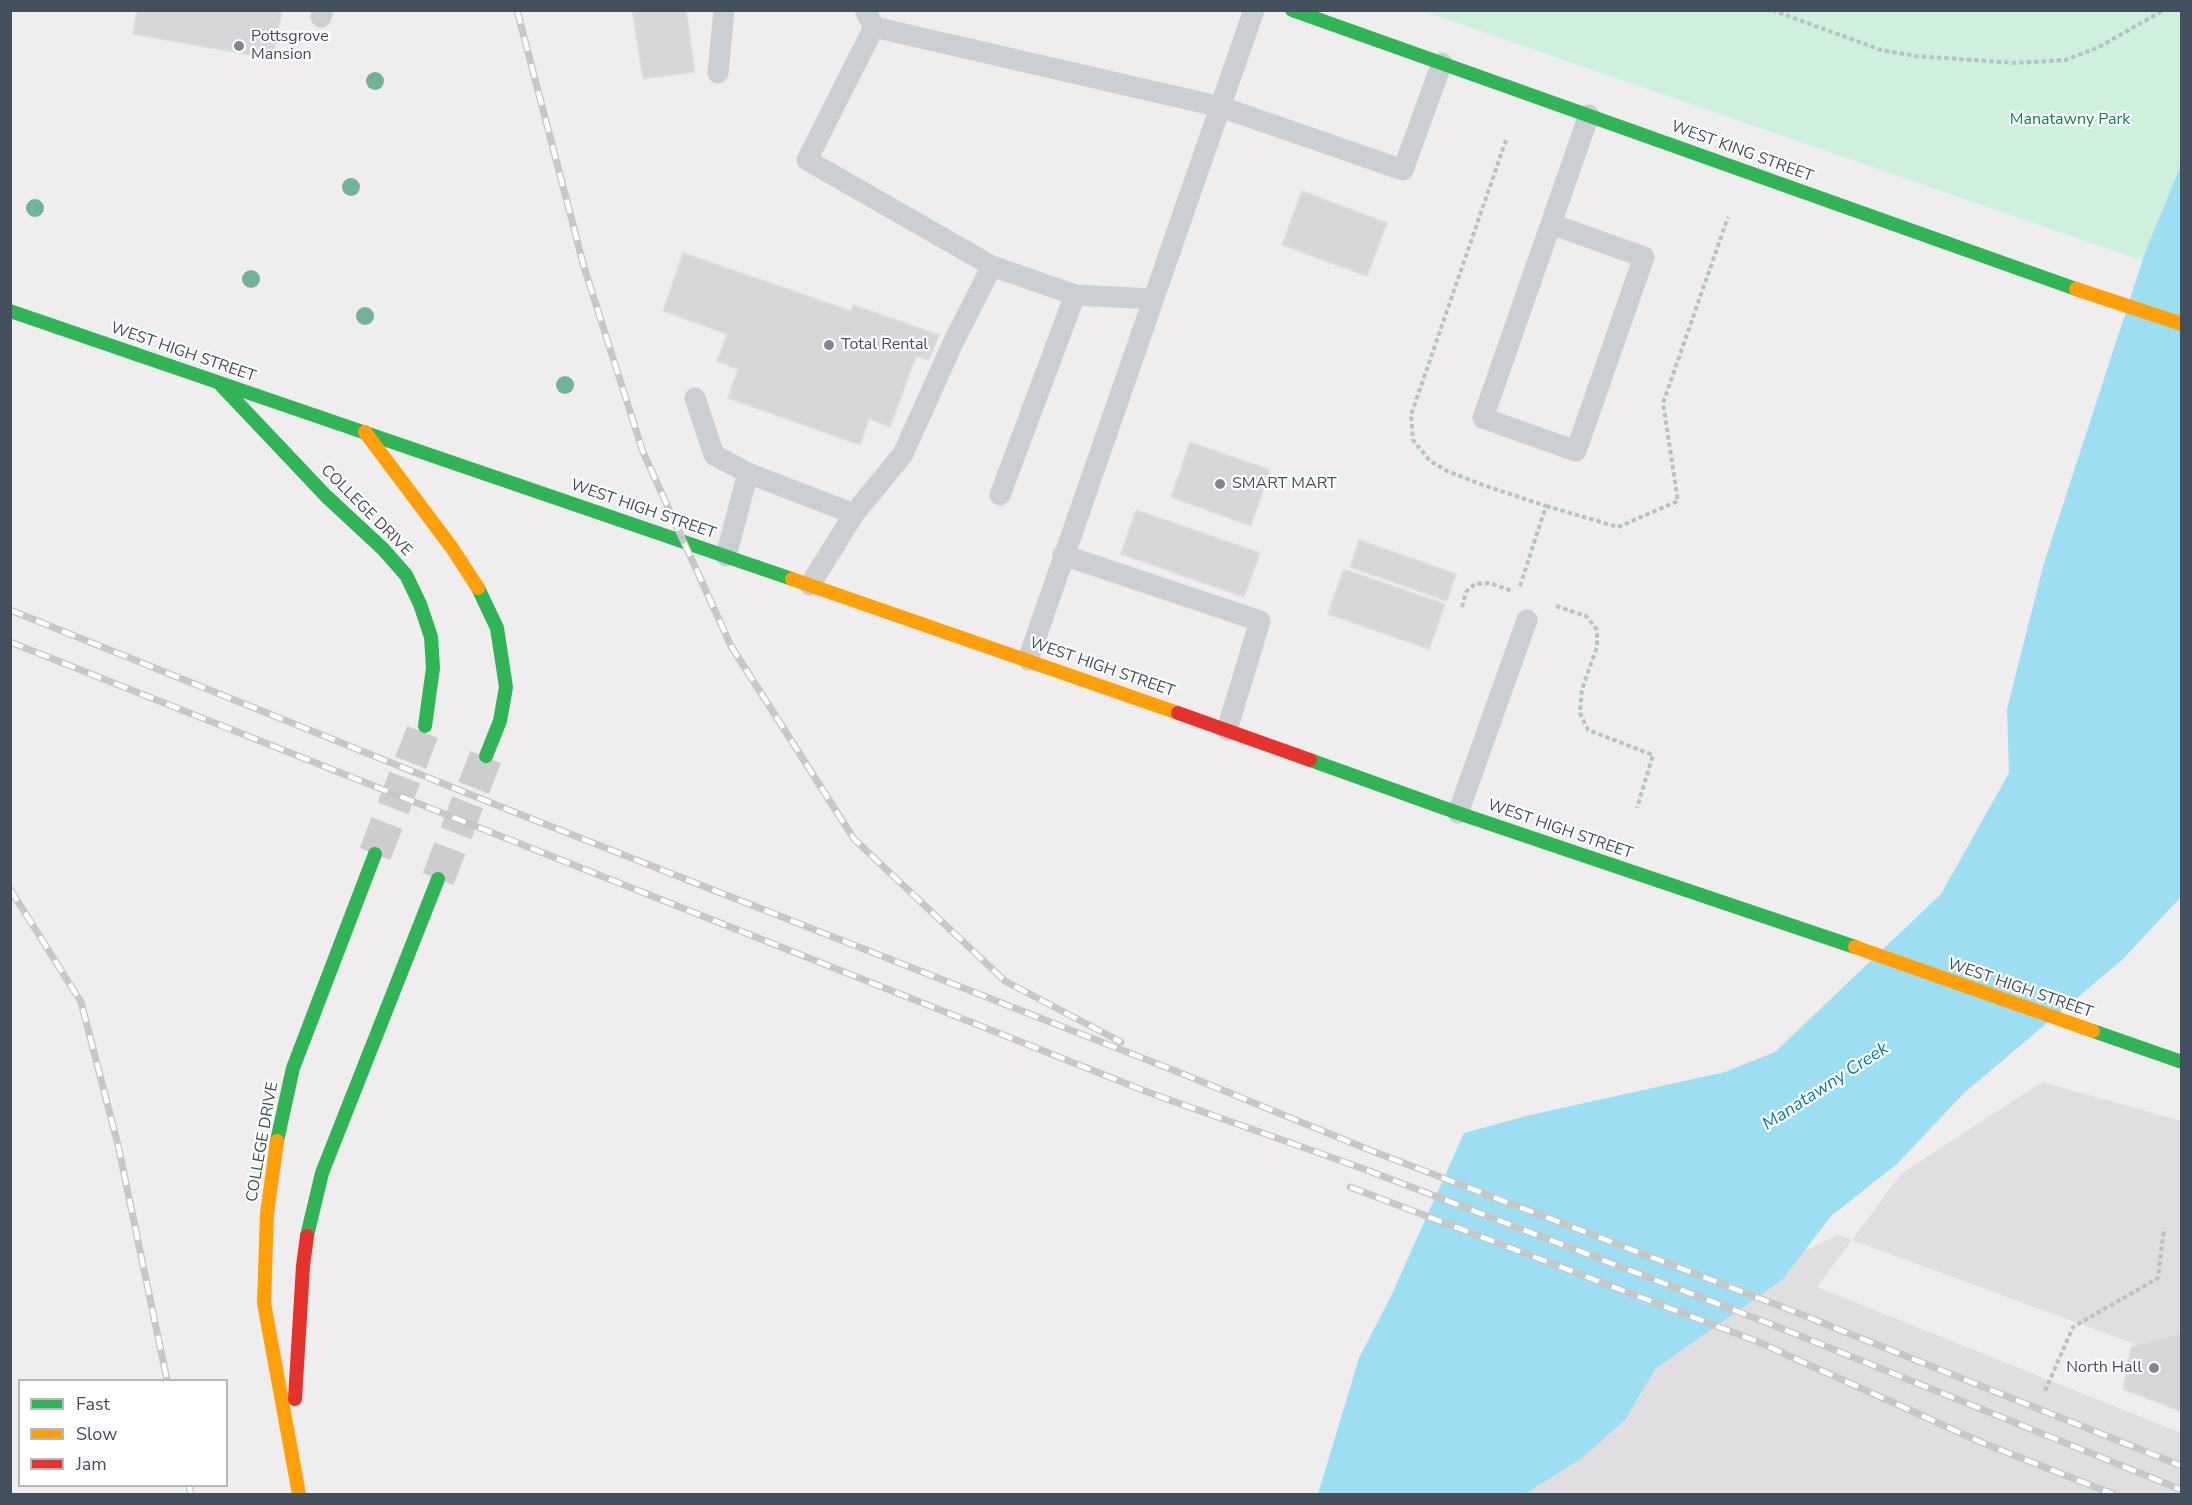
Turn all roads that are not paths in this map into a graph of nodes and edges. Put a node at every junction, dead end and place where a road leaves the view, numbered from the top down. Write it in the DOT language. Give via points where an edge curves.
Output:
graph roads {
  1 [pos="724,10"];
  2 [pos="1254,10"];
  3 [pos="1292,10"];
  4 [pos="1320,15"];
  5 [pos="870,19"];
  6 [pos="1442,63"];
  7 [pos="718,73"];
  8 [pos="1221,106"];
  9 [pos="1589,115"];
  10 [pos="1551,224"];
  11 [pos="992,266"];
  12 [pos="1076,295"];
  13 [pos="1154,299"];
  14 [pos="10,311"];
  15 [pos="2181,324"];
  16 [pos="219,383"];
  17 [pos="695,398"];
  18 [pos="365,432"];
  19 [pos="748,473"];
  20 [pos="1000,495"];
  21 [pos="854,514"];
  22 [pos="1064,555"];
  23 [pos="726,556"];
  24 [pos="810,585"];
  25 [pos="1527,620"];
  26 [pos="1028,660"];
  27 [pos="425,726"];
  28 [pos="1227,730"];
  29 [pos="486,756"];
  30 [pos="1458,813"];
  31 [pos="375,854"];
  32 [pos="438,879"];
  33 [pos="2181,1062"];
  34 [pos="292,1448"];
  35 [pos="299,1494"];
  1 -- 7 [label="lane"];
  2 -- 8 [label="lane"];
  3 -- 4 [label="main road, WEST KING STREET"];
  4 -- 6 [label="main road, WEST KING STREET"];
  5 -- 8 [label="lane"];
  5 -- 11 [label="lane" via="807,160"];
  6 -- 8 [label="lane" via="1402,170"];
  6 -- 9 [label="main road, WEST KING STREET"];
  8 -- 13 [label="lane"];
  9 -- 10 [label="lane"];
  9 -- 15 [label="main road, WEST KING STREET"];
  10 -- 10 [label="lane" via="1483,418 1576,451 1644,256"];
  11 -- 12 [label="lane"];
  11 -- 21 [label="lane" via="903,454"];
  12 -- 13 [label="lane"];
  12 -- 20 [label="lane"];
  13 -- 22 [label="lane"];
  14 -- 16 [label="main road, WEST HIGH STREET"];
  16 -- 18 [label="main road, WEST HIGH STREET"];
  16 -- 27 [label="main road, COLLEGE DRIVE" via="406,575 431,637 433,668"];
  17 -- 19 [label="lane" via="714,455"];
  18 -- 23 [label="main road, WEST HIGH STREET"];
  18 -- 29 [label="main road" via="452,548 497,628 506,687 500,721"];
  19 -- 21 [label="lane"];
  19 -- 23 [label="lane"];
  21 -- 24 [label="lane"];
  22 -- 26 [label="lane"];
  22 -- 28 [label="lane" via="1260,621"];
  23 -- 24 [label="main road, WEST HIGH STREET"];
  24 -- 26 [label="main road, WEST HIGH STREET"];
  25 -- 30 [label="lane"];
  26 -- 28 [label="main road, WEST HIGH STREET"];
  28 -- 30 [label="main road, WEST HIGH STREET"];
  30 -- 33 [label="main road, WEST HIGH STREET"];
  31 -- 34 [label="main road, COLLEGE DRIVE" via="293,1068 272,1169 264,1303"];
  32 -- 34 [label="main road, COLLEGE DRIVE" via="322,1173 303,1266"];
  34 -- 35 [label="main road, COLLEGE DRIVE"];
}
